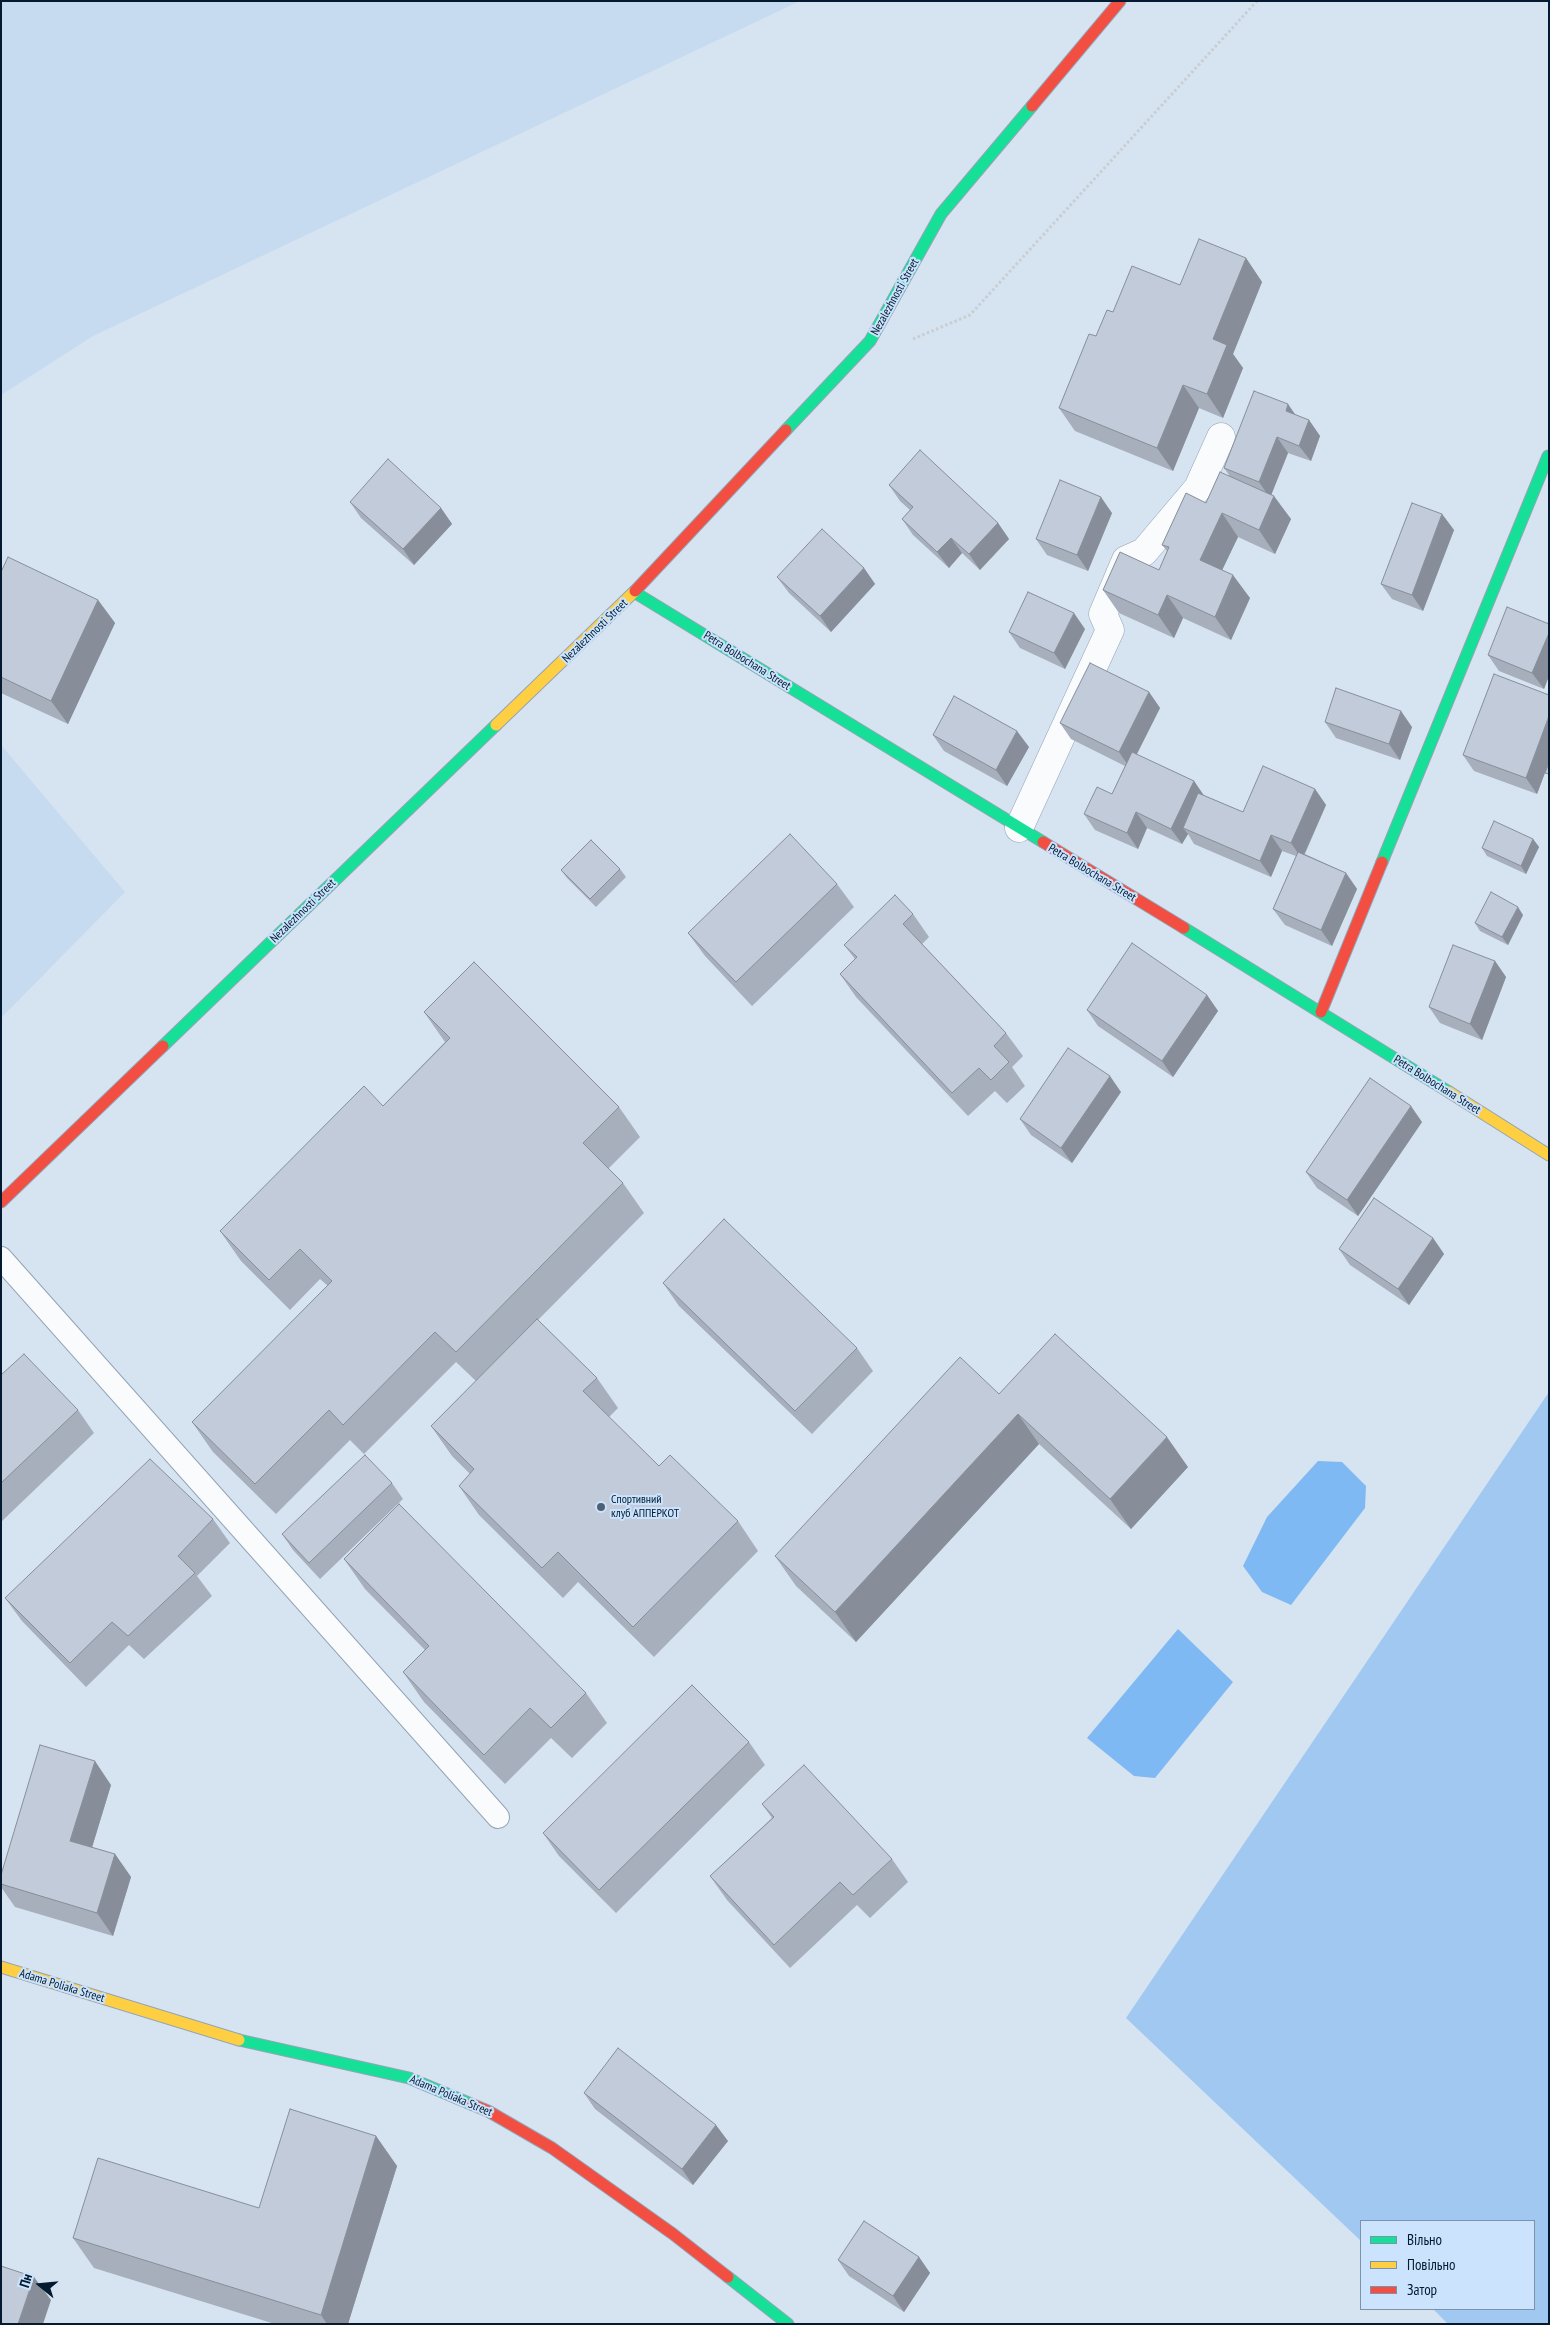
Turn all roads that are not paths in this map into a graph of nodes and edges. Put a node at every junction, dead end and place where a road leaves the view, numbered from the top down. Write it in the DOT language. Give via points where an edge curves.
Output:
graph roads {
  1 [pos="1120,1"];
  2 [pos="1221,437"];
  3 [pos="1548,456"];
  4 [pos="634,592"];
  5 [pos="1019,828"];
  6 [pos="1321,1012"];
  7 [pos="1549,1155"];
  8 [pos="1,1202"];
  9 [pos="1,1258"];
  10 [pos="498,1817"];
  11 [pos="1,1967"];
  12 [pos="788,2324"];
  1 -- 4 [label="street, Nezalezhnosti Street" via="941,214 870,341"];
  2 -- 5 [label="street" via="1198,488 1144,552 1126,560 1103,614 1110,630"];
  3 -- 6 [label="street"];
  4 -- 5 [label="street, Petra Bolbochana Street"];
  4 -- 8 [label="street, Nezalezhnosti Street"];
  5 -- 6 [label="street, Petra Bolbochana Street"];
  6 -- 7 [label="street, Petra Bolbochana Street"];
  9 -- 10 [label="lane"];
  11 -- 12 [label="street, Adama Poliaka Street" via="237,2039 409,2078 488,2111 560,2153 673,2234"];
}
